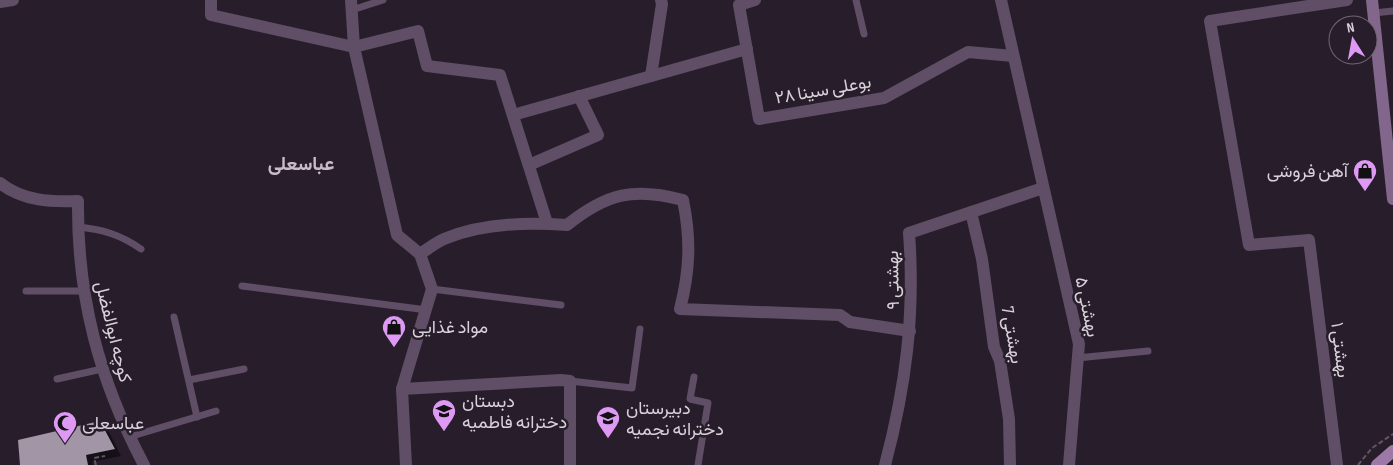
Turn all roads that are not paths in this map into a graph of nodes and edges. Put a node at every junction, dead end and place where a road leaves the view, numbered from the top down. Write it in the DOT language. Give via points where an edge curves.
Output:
graph roads {
  1 [pos="13,0"];
  2 [pos="211,0"];
  3 [pos="383,0"];
  4 [pos="661,0"];
  5 [pos="755,0"];
  6 [pos="856,0"];
  7 [pos="1001,0"];
  8 [pos="1347,0"];
  9 [pos="0,2"];
  10 [pos="352,5"];
  11 [pos="1373,6"];
  12 [pos="1393,10"];
  13 [pos="864,34"];
  14 [pos="354,47"];
  15 [pos="747,49"];
  16 [pos="1013,56"];
  17 [pos="651,76"];
  18 [pos="579,96"];
  19 [pos="513,115"];
  20 [pos="529,165"];
  21 [pos="1392,177"];
  22 [pos="0,183"];
  23 [pos="1043,188"];
  24 [pos="1393,200"];
  25 [pos="971,212"];
  26 [pos="547,223"];
  27 [pos="78,228"];
  28 [pos="141,249"];
  29 [pos="420,254"];
  30 [pos="242,286"];
  31 [pos="432,289"];
  32 [pos="83,290"];
  33 [pos="26,291"];
  34 [pos="562,305"];
  35 [pos="427,310"];
  36 [pos="174,317"];
  37 [pos="640,329"];
  38 [pos="910,331"];
  39 [pos="1148,351"];
  40 [pos="1077,358"];
  41 [pos="102,369"];
  42 [pos="244,369"];
  43 [pos="694,377"];
  44 [pos="57,379"];
  45 [pos="189,380"];
  46 [pos="570,381"];
  47 [pos="402,389"];
  48 [pos="216,411"];
  49 [pos="197,417"];
  50 [pos="129,437"];
  51 [pos="1393,451"];
  52 [pos="144,465"];
  53 [pos="406,465"];
  54 [pos="570,465"];
  55 [pos="698,465"];
  56 [pos="885,465"];
  57 [pos="1010,465"];
  58 [pos="1069,465"];
  59 [pos="1337,465"];
  60 [pos="1377,465"];
  1 -- 9 [label="street"];
  2 -- 14 [label="street" via="211,15"];
  3 -- 10 [label="lane"];
  4 -- 17 [label="street"];
  5 -- 15 [label="street, بوعلی سینا ۲۸" via="739,4"];
  6 -- 13 [label="lane"];
  7 -- 16 [label="street, بهشتی ۵"];
  8 -- 59 [label="street, بهشتی ۱" via="1210,21 1249,244 1309,240"];
  10 -- 14 [label="street"];
  11 -- 12 [label="lane"];
  11 -- 21 [label="street"];
  14 -- 19 [label="street" via="418,31 427,66 500,76"];
  14 -- 29 [label="street" via="396,235"];
  15 -- 16 [label="street, بوعلی سینا ۲۸" via="759,119 884,98 968,52"];
  15 -- 17 [label="street"];
  16 -- 23 [label="street, بهشتی ۵"];
  17 -- 18 [label="street"];
  18 -- 19 [label="street"];
  18 -- 20 [label="street" via="598,135"];
  19 -- 20 [label="street"];
  20 -- 26 [label="street"];
  21 -- 24 [label="street"];
  22 -- 27 [label="street, کوچه ابوالفضل" via="27,197 52,202 78,201"];
  23 -- 25 [label="street, بهشتی ۹"];
  23 -- 40 [label="street, بهشتی ۵" via="1078,344"];
  25 -- 38 [label="street, بهشتی ۹" via="909,233 912,266"];
  25 -- 57 [label="street, بهشتی 7" via="982,258 994,347 1000,361 1009,419"];
  26 -- 29 [label="street" via="512,224 468,232 443,240"];
  26 -- 38 [label="street" via="568,225 587,209 610,198 634,193 659,194 683,200 690,244 686,288 680,309 840,315 850,322"];
  27 -- 28 [label="lane" via="105,231"];
  27 -- 32 [label="street, کوچه ابوالفضل"];
  29 -- 31 [label="street"];
  30 -- 35 [label="lane"];
  31 -- 34 [label="lane"];
  31 -- 35 [label="street"];
  32 -- 33 [label="lane"];
  32 -- 41 [label="street, کوچه ابوالفضل"];
  35 -- 47 [label="street"];
  36 -- 45 [label="lane"];
  37 -- 46 [label="lane" via="632,388"];
  38 -- 56 [label="street, بهشتی ۹" via="906,371"];
  39 -- 40 [label="lane"];
  40 -- 58 [label="street, بهشتی ۵"];
  41 -- 44 [label="lane"];
  41 -- 50 [label="street, کوچه ابوالفضل"];
  42 -- 45 [label="lane"];
  43 -- 55 [label="lane" via="690,399 708,403"];
  45 -- 49 [label="lane"];
  46 -- 47 [label="street"];
  46 -- 54 [label="street"];
  47 -- 53 [label="street"];
  48 -- 49 [label="lane"];
  49 -- 50 [label="lane"];
  50 -- 52 [label="street, کوچه ابوالفضل"];
  51 -- 60 [label="main road"];
}
